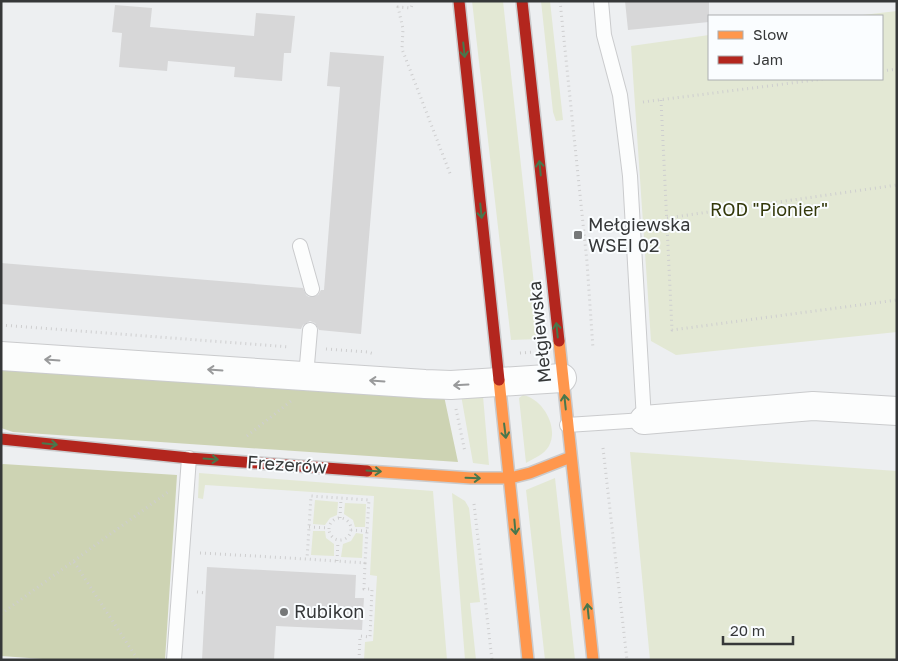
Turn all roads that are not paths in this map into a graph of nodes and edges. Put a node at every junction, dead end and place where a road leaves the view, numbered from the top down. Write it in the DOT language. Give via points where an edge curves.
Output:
graph roads {
  1 [pos="459,1"];
  2 [pos="522,1"];
  3 [pos="601,1"];
  4 [pos="300,246"];
  5 [pos="312,289"];
  6 [pos="310,330"];
  7 [pos="1,356"];
  8 [pos="306,376"];
  9 [pos="562,378"];
  10 [pos="499,383"];
  11 [pos="897,411"];
  12 [pos="644,420"];
  13 [pos="567,425"];
  14 [pos="1,438"];
  15 [pos="571,457"];
  16 [pos="189,458"];
  17 [pos="510,478"];
  18 [pos="174,660"];
  19 [pos="528,660"];
  20 [pos="594,660"];
  1 -- 10 [label="main road, one-way"];
  9 -- 2 [label="main road, Mełgiewska, one-way"];
  3 -- 12 [label="lane" via="604,36 620,95 630,176"];
  4 -- 5 [label="lane"];
  6 -- 8 [label="lane"];
  8 -- 7 [label="street, one-way"];
  10 -- 8 [label="street, one-way" via="442,385"];
  9 -- 10 [label="street"];
  13 -- 9 [label="main road, Mełgiewska, one-way"];
  10 -- 17 [label="main road, one-way"];
  11 -- 12 [label="street" via="813,406"];
  12 -- 13 [label="lane"];
  13 -- 15 [label="main road, Mełgiewska"];
  14 -- 16 [label="main road, Frezerów, one-way"];
  15 -- 17 [label="main road, Frezerów"];
  20 -- 15 [label="main road, Mełgiewska, one-way"];
  16 -- 17 [label="main road, Frezerów, one-way"];
  16 -- 18 [label="lane"];
  17 -- 19 [label="main road, one-way"];
}
